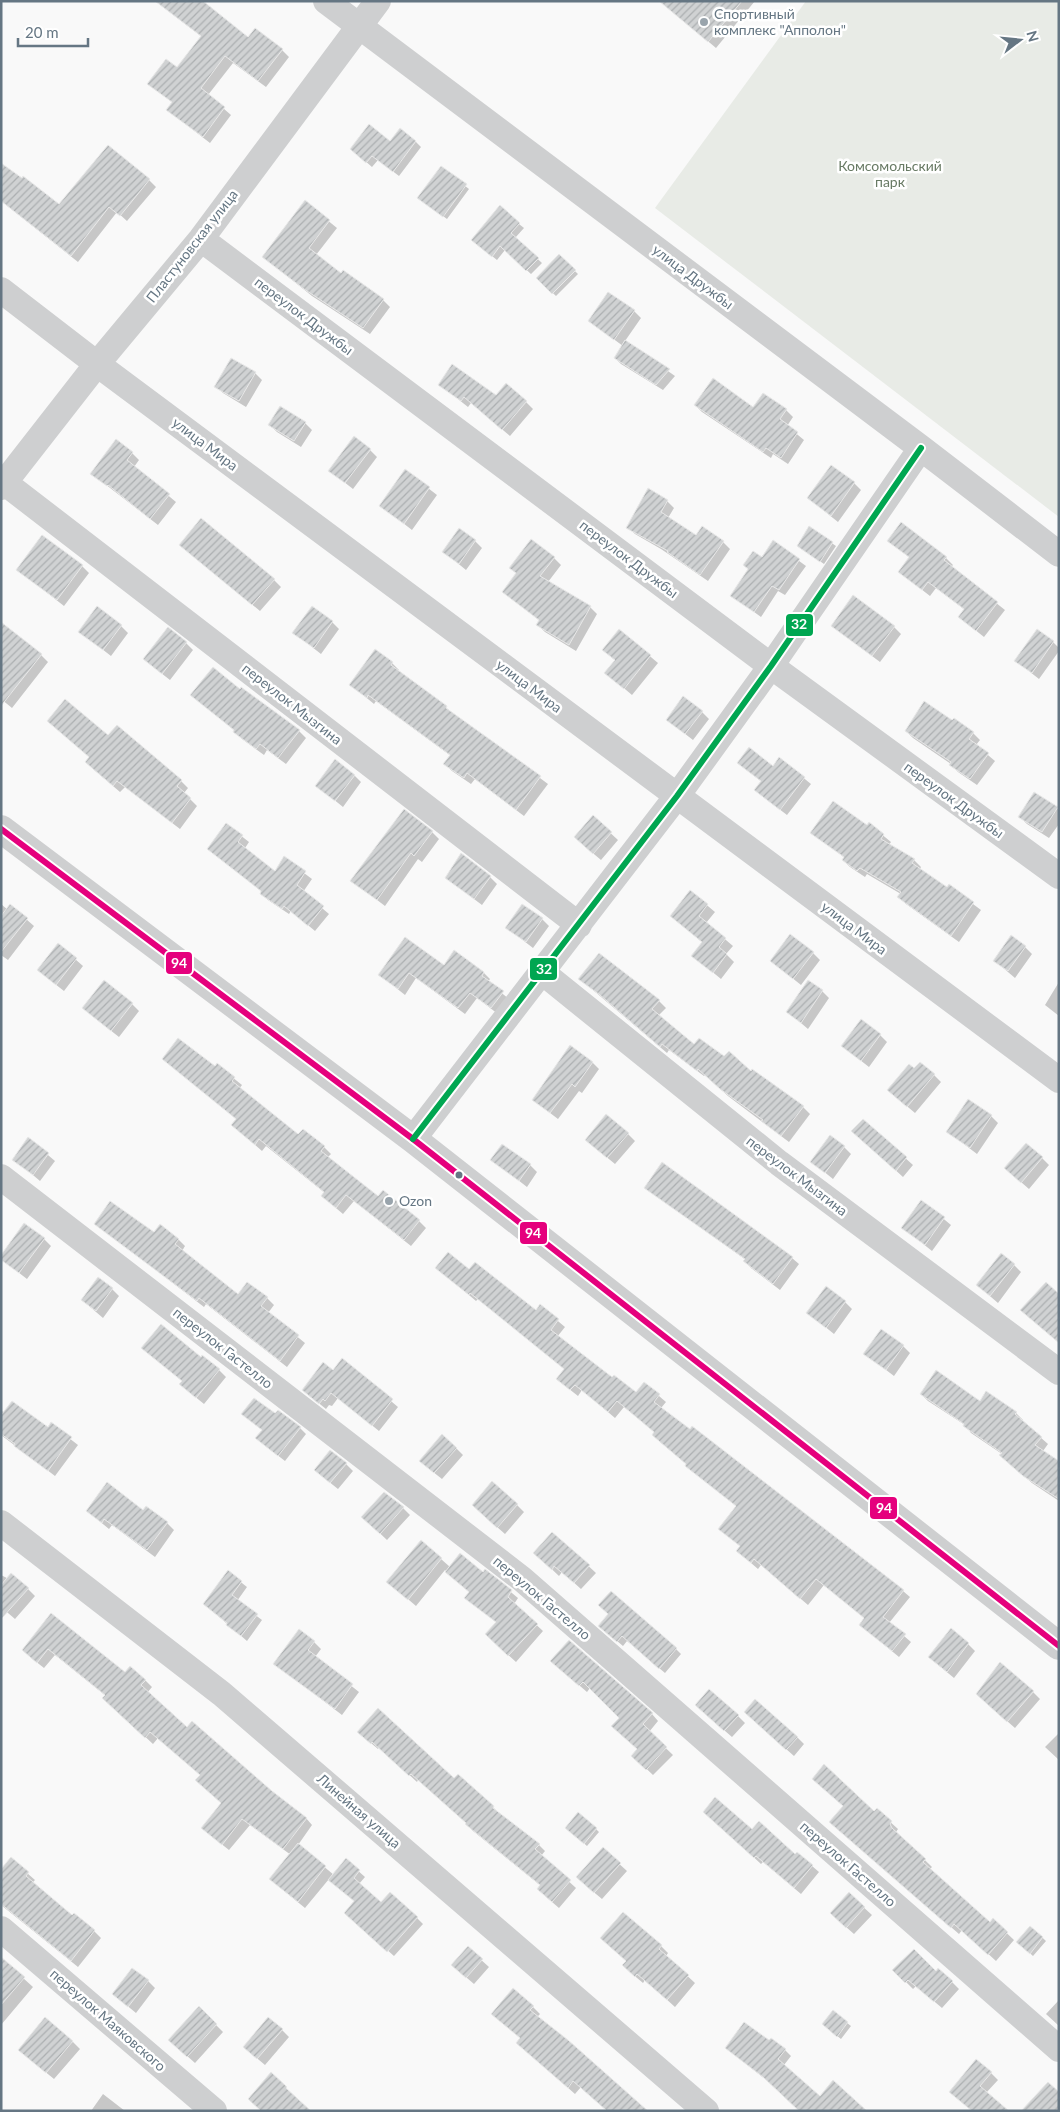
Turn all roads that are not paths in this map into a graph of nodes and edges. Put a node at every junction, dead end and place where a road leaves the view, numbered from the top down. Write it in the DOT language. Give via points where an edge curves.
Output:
graph roads {
  1 [pos="326,1"];
  2 [pos="378,1"];
  3 [pos="360,26"];
  4 [pos="201,239"];
  5 [pos="1,290"];
  6 [pos="97,364"];
  7 [pos="921,448"];
  8 [pos="3,485"];
  9 [pos="1059,554"];
  10 [pos="771,666"];
  11 [pos="677,796"];
  12 [pos="1,829"];
  13 [pos="1059,876"];
  14 [pos="579,925"];
  15 [pos="542,972"];
  16 [pos="1059,1080"];
  17 [pos="413,1139"];
  18 [pos="1,1177"];
  19 [pos="1059,1372"];
  20 [pos="1,1524"];
  21 [pos="1059,1646"];
  22 [pos="1,1929"];
  23 [pos="1059,2049"];
  24 [pos="214,2111"];
  25 [pos="706,2111"];
  1 -- 3 [label="street, улица Дружбы"];
  2 -- 3 [label="street, Пластуновская улица"];
  3 -- 4 [label="street, Пластуновская улица"];
  3 -- 7 [label="street, улица Дружбы"];
  4 -- 6 [label="street, Пластуновская улица"];
  4 -- 10 [label="street, переулок Дружбы"];
  5 -- 6 [label="street, улица Мира"];
  6 -- 8 [label="street, Пластуновская улица"];
  6 -- 11 [label="street, улица Мира"];
  7 -- 9 [label="street, улица Дружбы"];
  7 -- 10 [label="street"];
  8 -- 14 [label="street, переулок Мызгина"];
  10 -- 11 [label="street"];
  10 -- 13 [label="street, переулок Дружбы"];
  11 -- 14 [label="street"];
  11 -- 16 [label="street, улица Мира"];
  12 -- 17 [label="street"];
  14 -- 15 [label="street"];
  15 -- 17 [label="street"];
  15 -- 19 [label="street, переулок Мызгина" via="779,1163"];
  17 -- 21 [label="street"];
  18 -- 23 [label="street, переулок Гастелло" via="522,1579"];
  20 -- 25 [label="street, Линейная улица" via="222,1694"];
  22 -- 24 [label="street, переулок Маяковского"];
}
